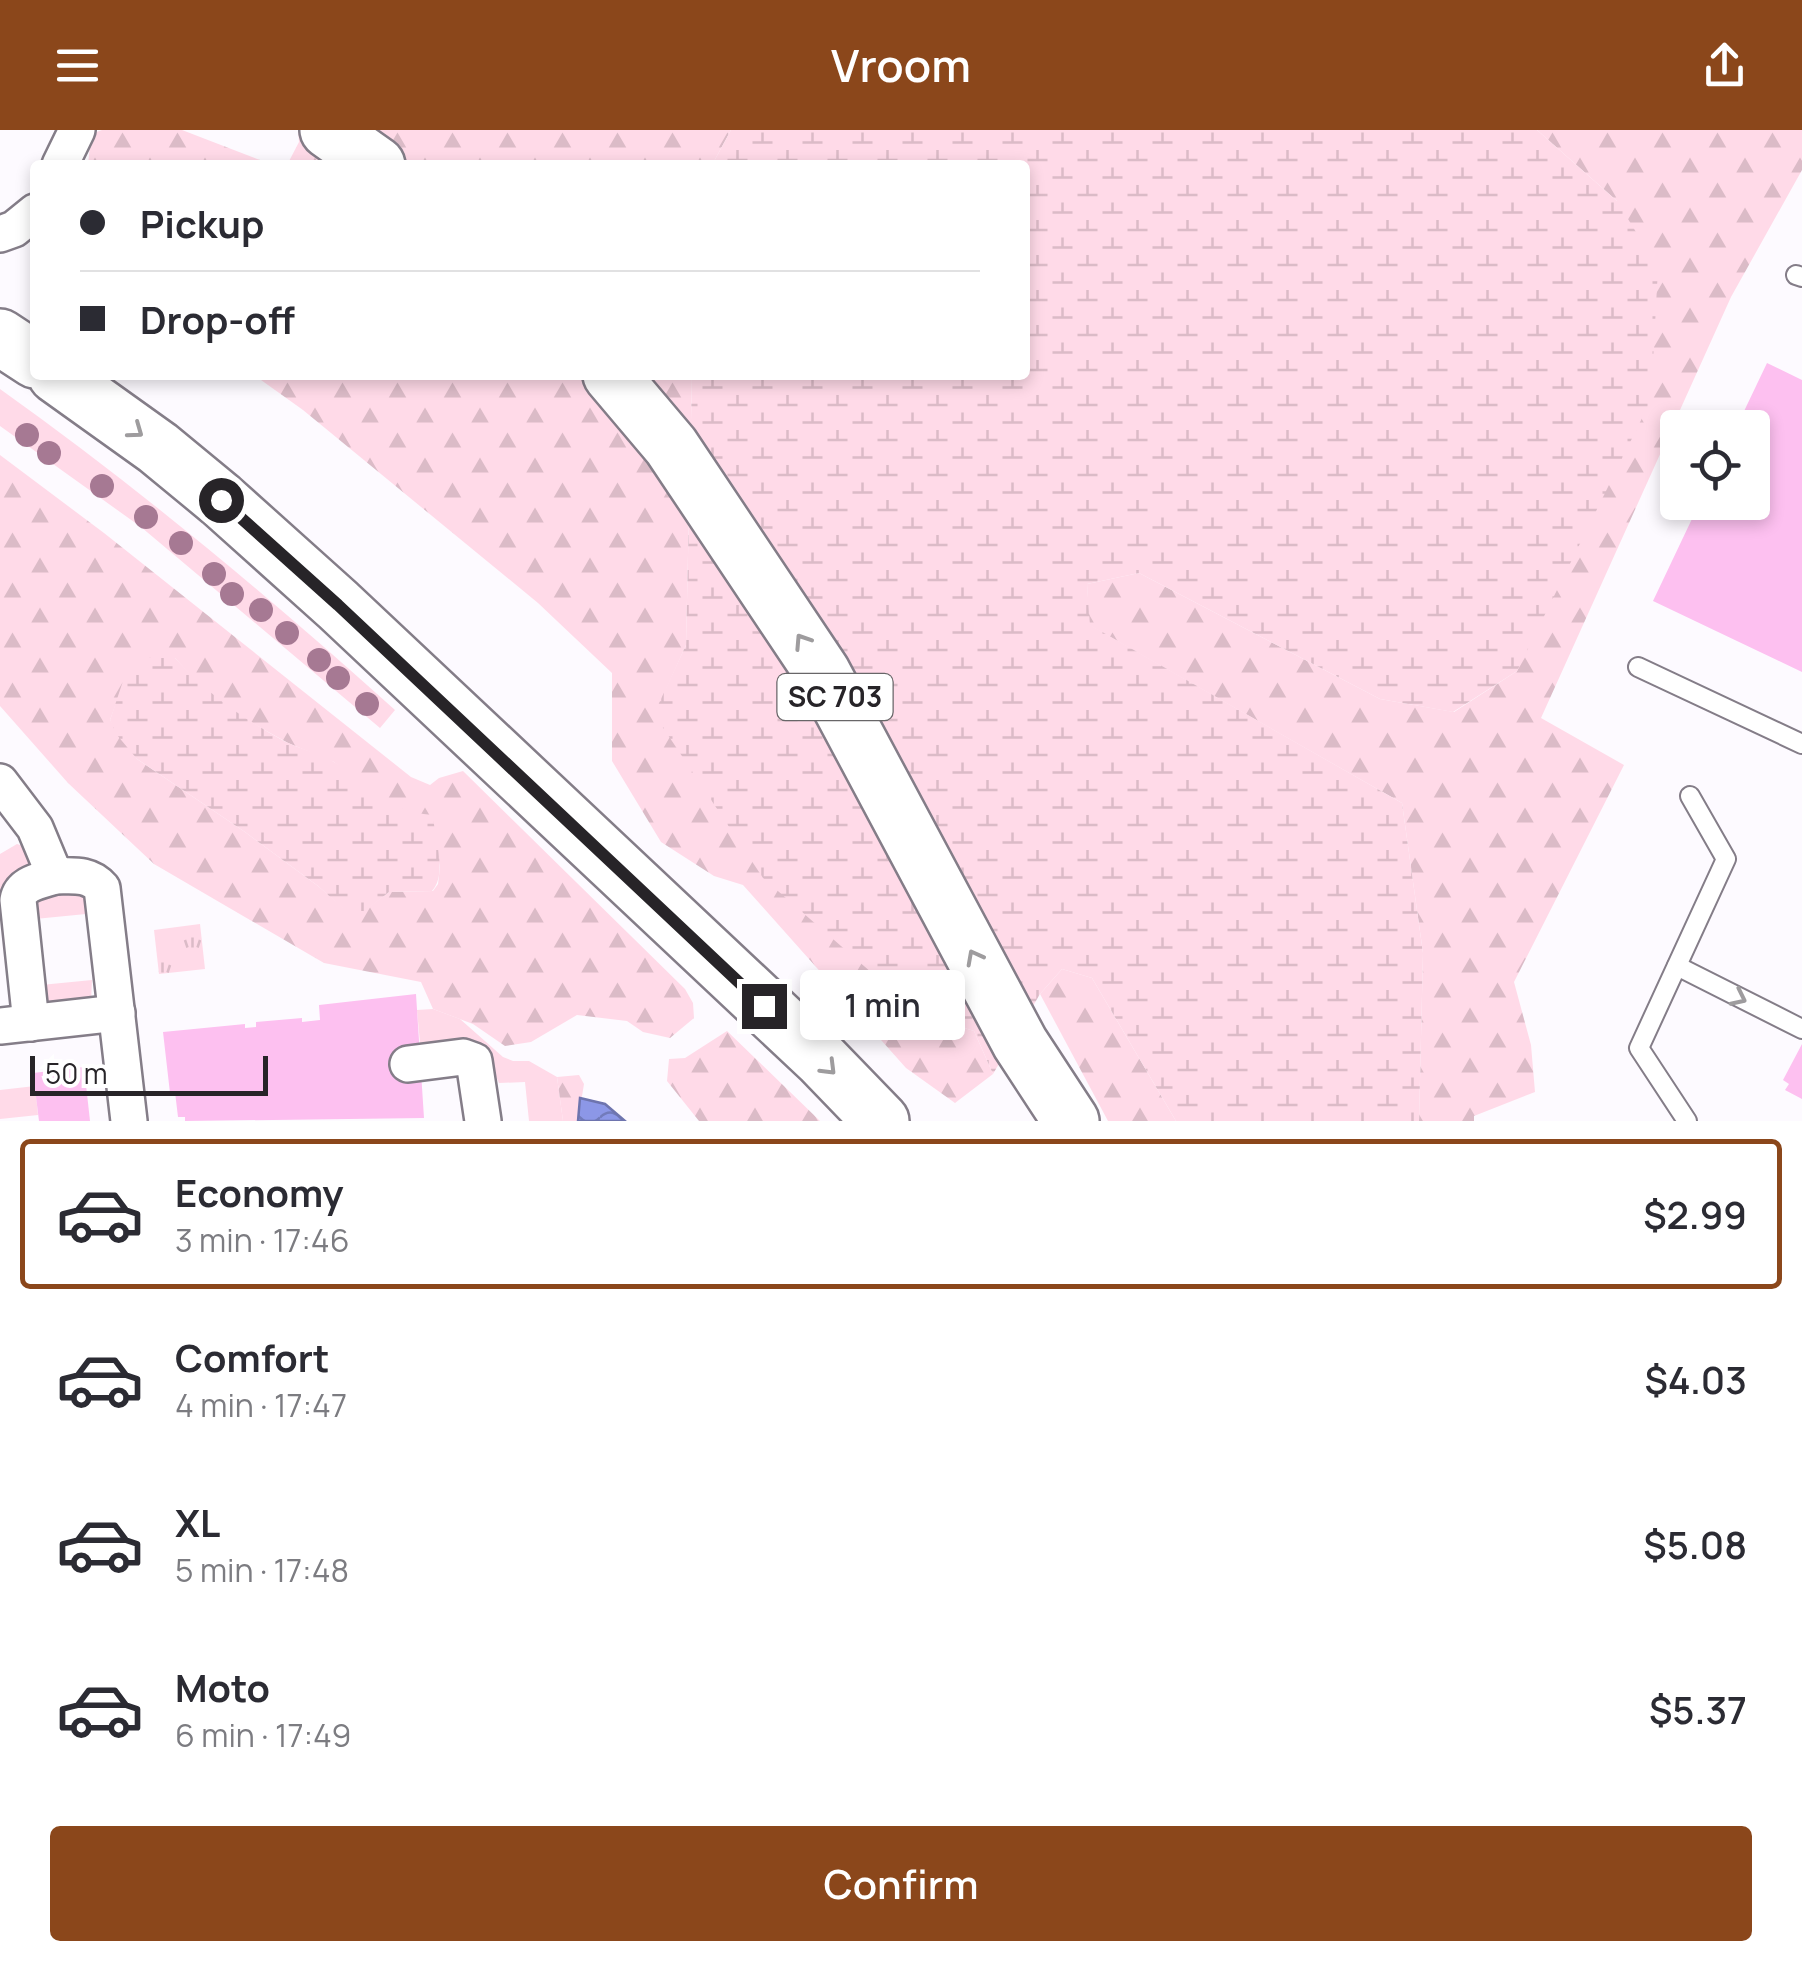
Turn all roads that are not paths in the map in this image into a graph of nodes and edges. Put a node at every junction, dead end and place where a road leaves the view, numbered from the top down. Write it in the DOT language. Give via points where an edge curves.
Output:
graph roads {
  1 [pos="77,130"];
  2 [pos="328,130"];
  3 [pos="62,160"];
  4 [pos="371,160"];
  5 [pos="30,216"];
  6 [pos="0,234"];
  7 [pos="0,336"];
  8 [pos="30,357"];
  9 [pos="63,380"];
  10 [pos="615,380"];
  11 [pos="1638,667"];
  12 [pos="1802,744"];
  13 [pos="0,782"];
  14 [pos="1690,796"];
  15 [pos="54,876"];
  16 [pos="1677,966"];
  17 [pos="118,1014"];
  18 [pos="16,1024"];
  19 [pos="1802,1029"];
  20 [pos="408,1064"];
  21 [pos="129,1121"];
  22 [pos="483,1121"];
  23 [pos="881,1121"];
  24 [pos="1070,1121"];
  25 [pos="1686,1121"];
  1 -- 3 [label="street"];
  2 -- 4 [label="highway"];
  5 -- 6 [label="street"];
  7 -- 8 [label="highway"];
  9 -- 23 [label="highway, one-way" via="221,500"];
  24 -- 10 [label="highway, SC 703, one-way" via="1020,1043 822,672 671,446"];
  11 -- 12 [label="lane"];
  13 -- 15 [label="street" via="34,828"];
  14 -- 16 [label="lane" via="1726,859"];
  15 -- 17 [label="street" via="86,876 102,888"];
  15 -- 18 [label="street" via="19,892"];
  16 -- 19 [label="lane, one-way"];
  16 -- 25 [label="lane" via="1639,1048"];
  17 -- 18 [label="street"];
  17 -- 21 [label="street"];
  20 -- 22 [label="street" via="474,1061"];
}
